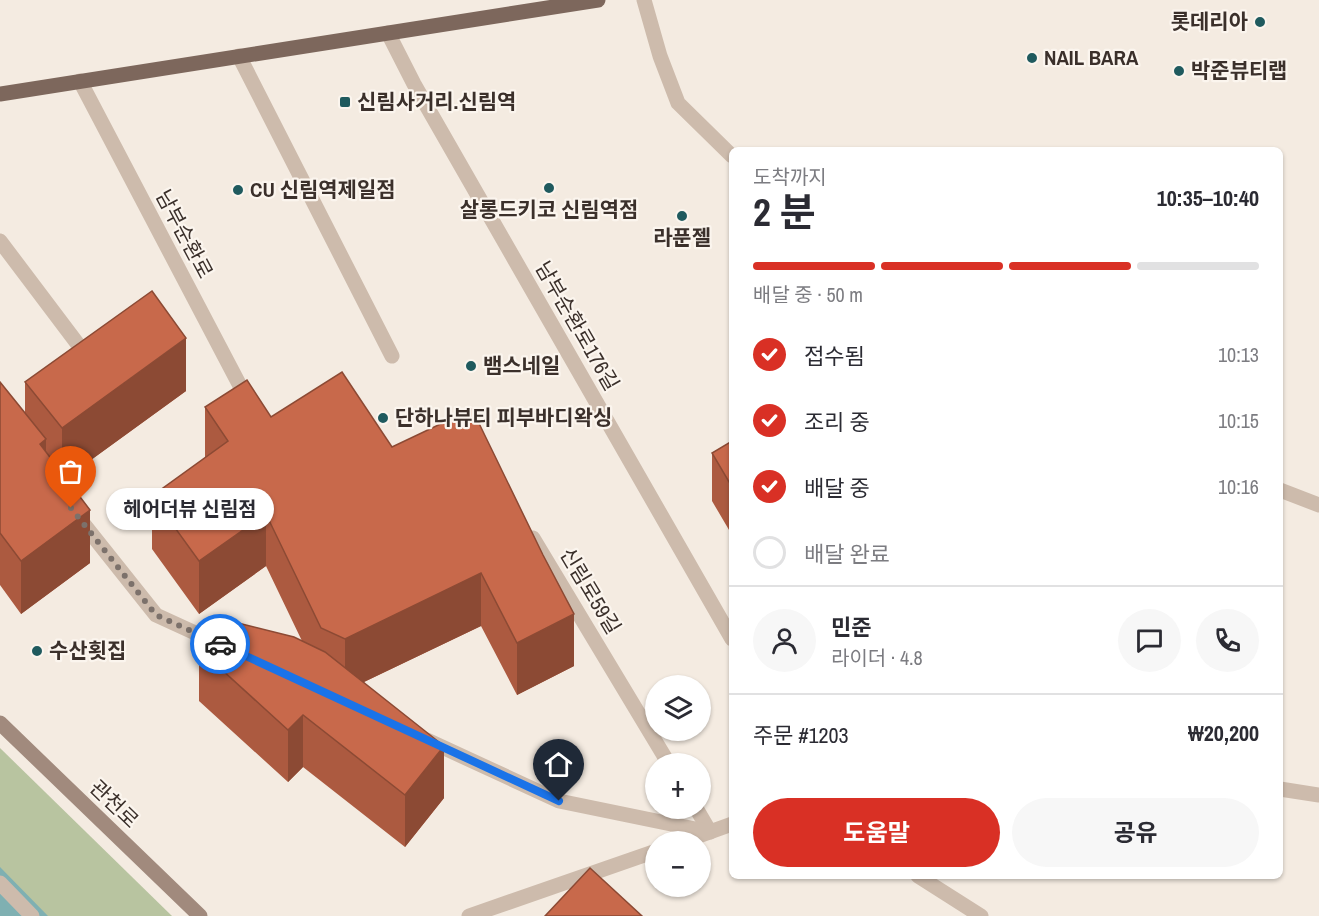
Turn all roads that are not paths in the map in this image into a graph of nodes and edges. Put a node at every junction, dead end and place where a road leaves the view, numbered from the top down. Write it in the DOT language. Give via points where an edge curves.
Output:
graph roads {
  1 [pos="598,0"];
  2 [pos="644,0"];
  3 [pos="388,33"];
  4 [pos="239,56"];
  5 [pos="80,81"];
  6 [pos="0,94"];
  7 [pos="729,153"];
  8 [pos="0,241"];
  9 [pos="392,356"];
  10 [pos="79,366"];
  11 [pos="251,406"];
  12 [pos="1283,491"];
  13 [pos="67,503"];
  14 [pos="1319,505"];
  15 [pos="523,521"];
  16 [pos="729,634"];
  17 [pos="241,654"];
  18 [pos="0,723"];
  19 [pos="410,733"];
  20 [pos="662,753"];
  21 [pos="1283,789"];
  22 [pos="1319,795"];
  23 [pos="729,825"];
  24 [pos="705,831"];
  25 [pos="711,832"];
  26 [pos="645,855"];
  27 [pos="923,879"];
  28 [pos="0,883"];
  29 [pos="32,916"];
  30 [pos="200,916"];
  31 [pos="469,916"];
  32 [pos="981,916"];
  1 -- 3 [label="main road"];
  2 -- 7 [label="street" via="678,103"];
  3 -- 4 [label="main road"];
  3 -- 16 [label="street, 남부순환로176길"];
  4 -- 5 [label="main road"];
  4 -- 9 [label="street"];
  5 -- 6 [label="main road"];
  5 -- 11 [label="street, 남부순환로"];
  8 -- 10 [label="street" via="89,359"];
  12 -- 14 [label="street"];
  13 -- 17 [label="street" via="156,615"];
  15 -- 20 [label="street, 신림로59길"];
  18 -- 30 [label="main road, 관천로"];
  19 -- 24 [label="street" via="559,801"];
  21 -- 22 [label="street"];
  23 -- 25 [label="street"];
  26 -- 31 [label="street"];
  27 -- 32 [label="street"];
  28 -- 29 [label="street"];
}
